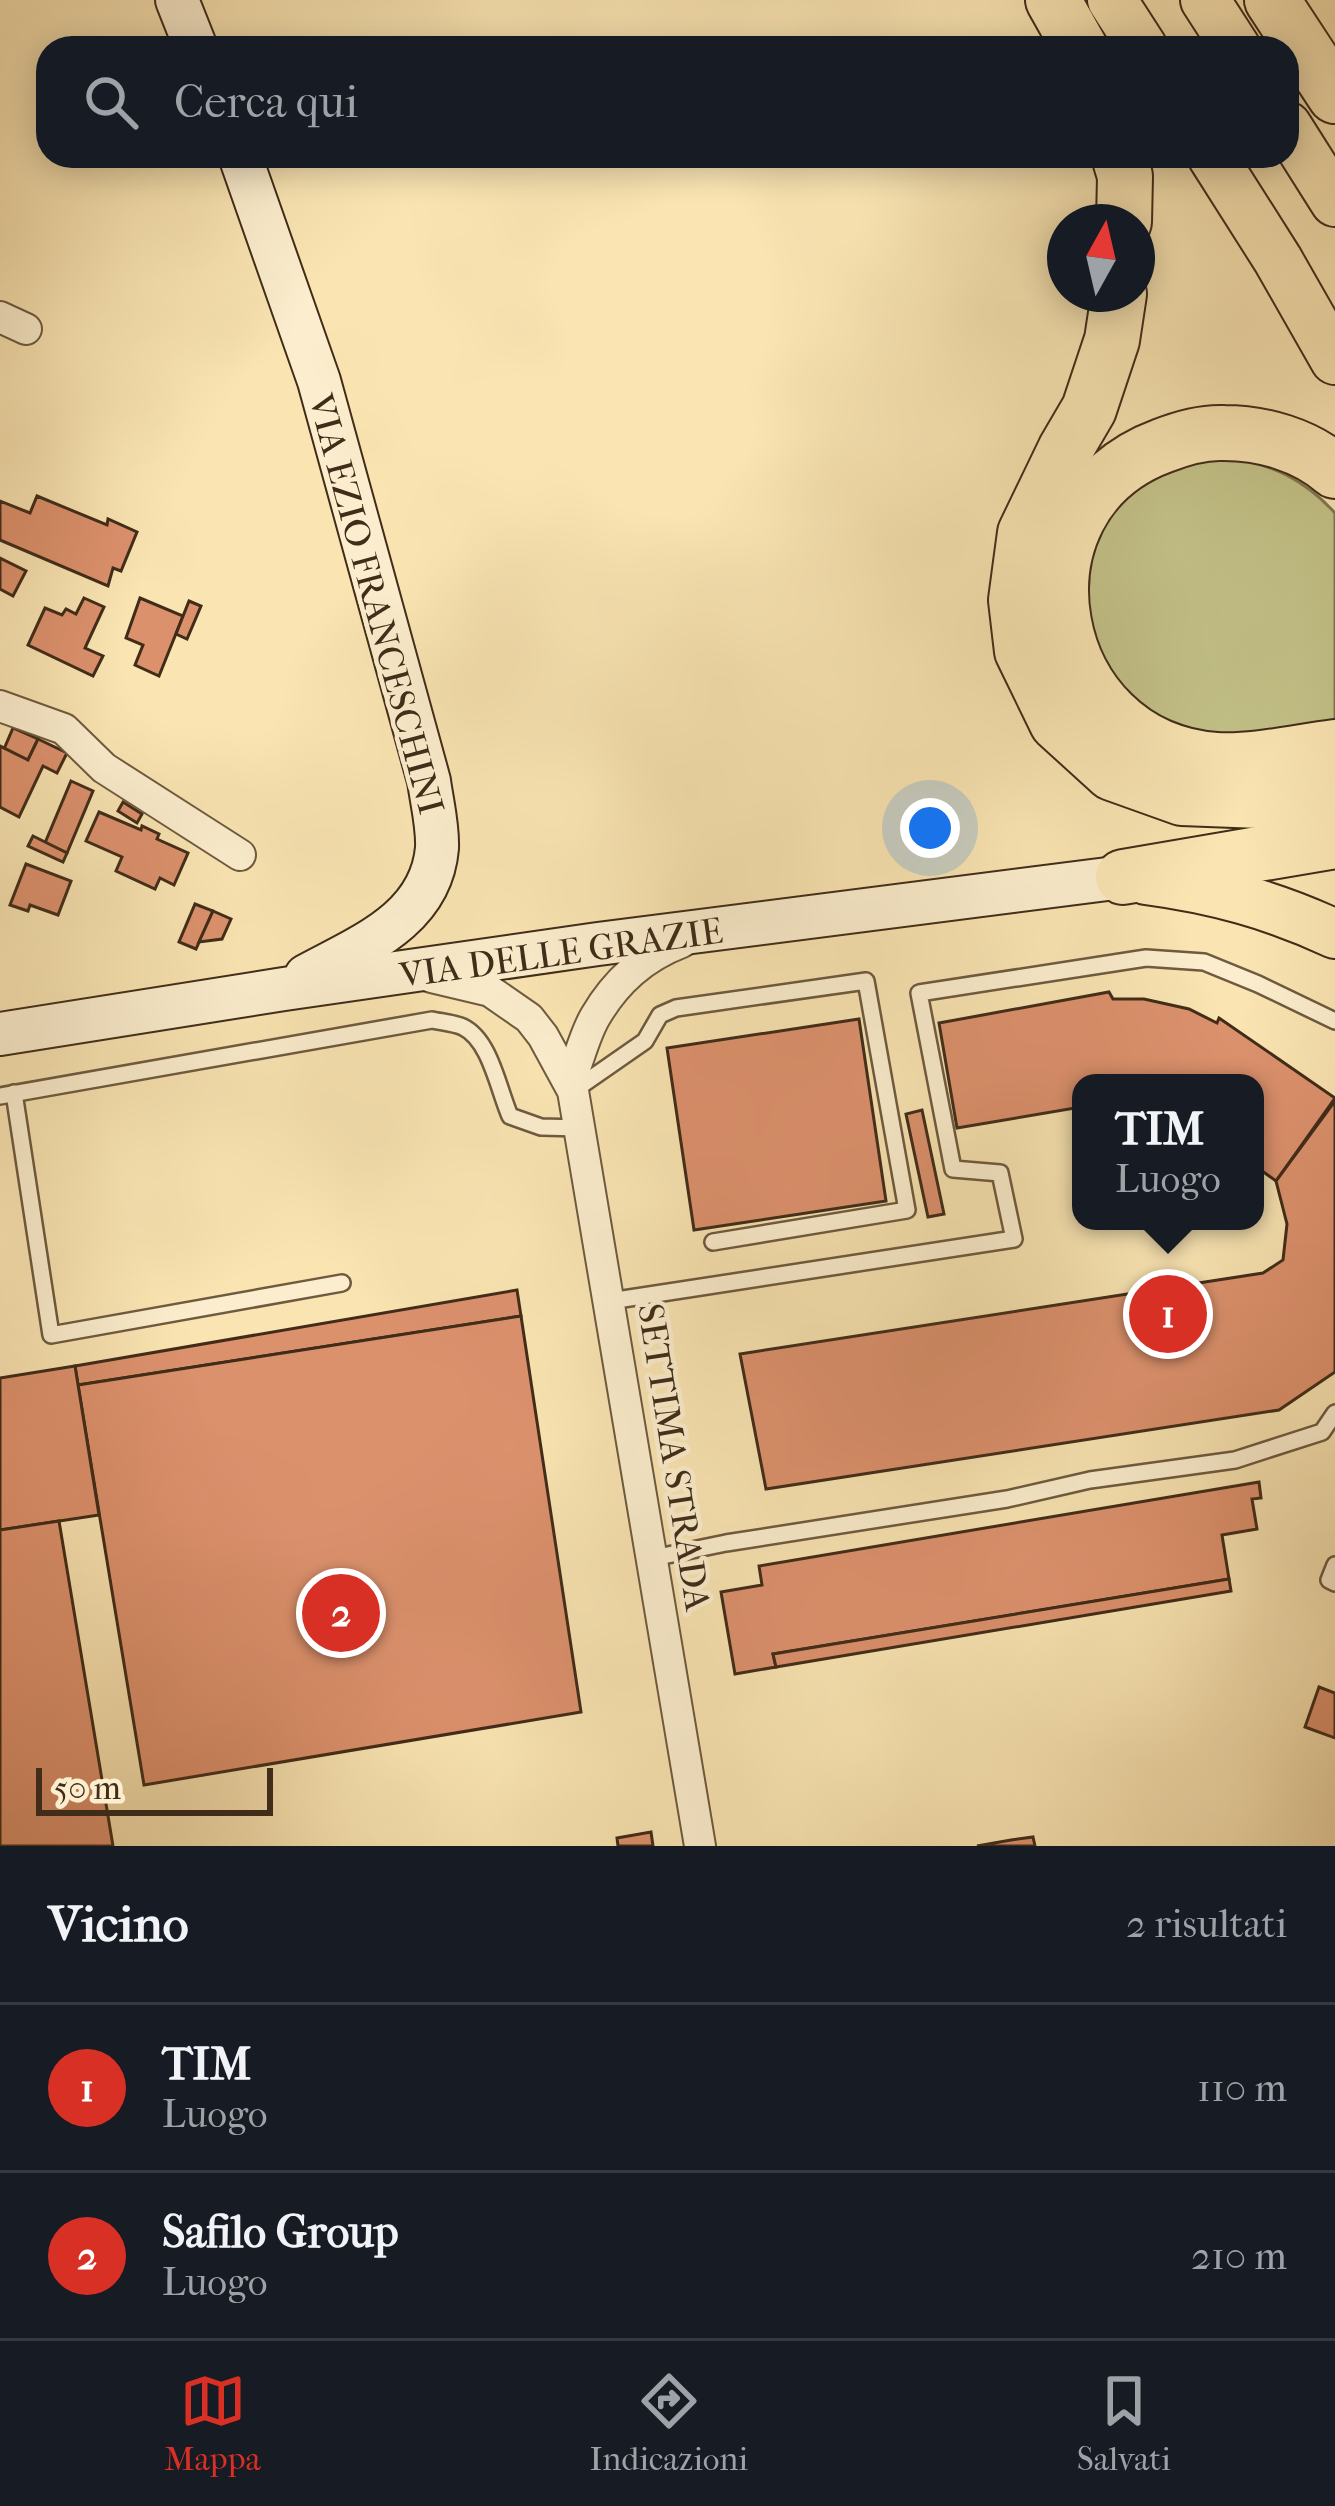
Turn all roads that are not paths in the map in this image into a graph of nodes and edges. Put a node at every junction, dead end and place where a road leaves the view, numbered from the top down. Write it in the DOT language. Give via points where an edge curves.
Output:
graph roads {
  1 [pos="177,0"];
  2 [pos="1053,0"];
  3 [pos="1112,0"];
  4 [pos="1205,0"];
  5 [pos="1272,0"];
  6 [pos="191,36"];
  7 [pos="1073,36"];
  8 [pos="1135,36"];
  9 [pos="1228,36"];
  10 [pos="1295,36"];
  11 [pos="1299,42"];
  12 [pos="1335,97"];
  13 [pos="1299,146"];
  14 [pos="243,168"];
  15 [pos="1123,168"];
  16 [pos="1220,168"];
  17 [pos="1335,202"];
  18 [pos="1124,204"];
  19 [pos="1116,312"];
  20 [pos="1335,360"];
  21 [pos="1335,471"];
  22 [pos="0,706"];
  23 [pos="1335,747"];
  24 [pos="1335,788"];
  25 [pos="1335,841"];
  26 [pos="240,855"];
  27 [pos="1123,877"];
  28 [pos="711,931"];
  29 [pos="1335,934"];
  30 [pos="409,972"];
  31 [pos="284,988"];
  32 [pos="1335,1021"];
  33 [pos="0,1034"];
  34 [pos="572,1086"];
  35 [pos="7,1094"];
  36 [pos="580,1127"];
  37 [pos="713,1242"];
  38 [pos="341,1283"];
  39 [pos="610,1301"];
  40 [pos="1335,1413"];
  41 [pos="1329,1435"];
  42 [pos="653,1558"];
  43 [pos="1335,1565"];
  44 [pos="1335,1583"];
  45 [pos="700,1846"];
  1 -- 6 [label="main road"];
  2 -- 7 [label="highway"];
  3 -- 8 [label="highway"];
  4 -- 9 [label="highway"];
  5 -- 10 [label="highway"];
  11 -- 12 [label="highway"];
  13 -- 17 [label="highway"];
  14 -- 31 [label="main road, VIA EZIO FRANCESCHINI" via="320,382 437,831 426,887 406,916"];
  15 -- 18 [label="highway"];
  16 -- 20 [label="highway"];
  19 -- 24 [label="highway" via="1089,409 1025,533 1016,600 1022,651 1057,723 1112,773 1182,798 1261,801"];
  21 -- 23 [label="highway" via="1306,452 1239,433 1191,436 1148,451 1084,510 1067,548 1061,601 1083,680 1154,743 1214,760"];
  22 -- 26 [label="street" via="64,729 104,768"];
  25 -- 27 [label="highway"];
  27 -- 28 [label="main road, VIA DELLE GRAZIE"];
  27 -- 29 [label="highway" via="1205,888"];
  28 -- 30 [label="main road, VIA DELLE GRAZIE"];
  28 -- 34 [label="street" via="628,972 593,1020"];
  30 -- 31 [label="main road, VIA DELLE GRAZIE"];
  30 -- 34 [label="street, SETTIMA STRADA" via="490,991 529,1018"];
  31 -- 33 [label="main road, VIA DELLE GRAZIE"];
  32 -- 39 [label="lane" via="1204,962 1165,959 919,993 953,1169 1000,1173 1014,1239"];
  34 -- 36 [label="street, SETTIMA STRADA"];
  34 -- 37 [label="lane" via="645,1041 660,1016 676,1008 866,982 907,1210"];
  35 -- 36 [label="lane" via="432,1020 465,1027 490,1055 510,1116 541,1127"];
  35 -- 38 [label="lane" via="51,1335"];
  36 -- 39 [label="street, SETTIMA STRADA"];
  39 -- 42 [label="street, SETTIMA STRADA"];
  40 -- 41 [label="lane"];
  41 -- 42 [label="lane" via="1235,1460"];
  42 -- 45 [label="street, SETTIMA STRADA"];
  43 -- 44 [label="lane"];
}
